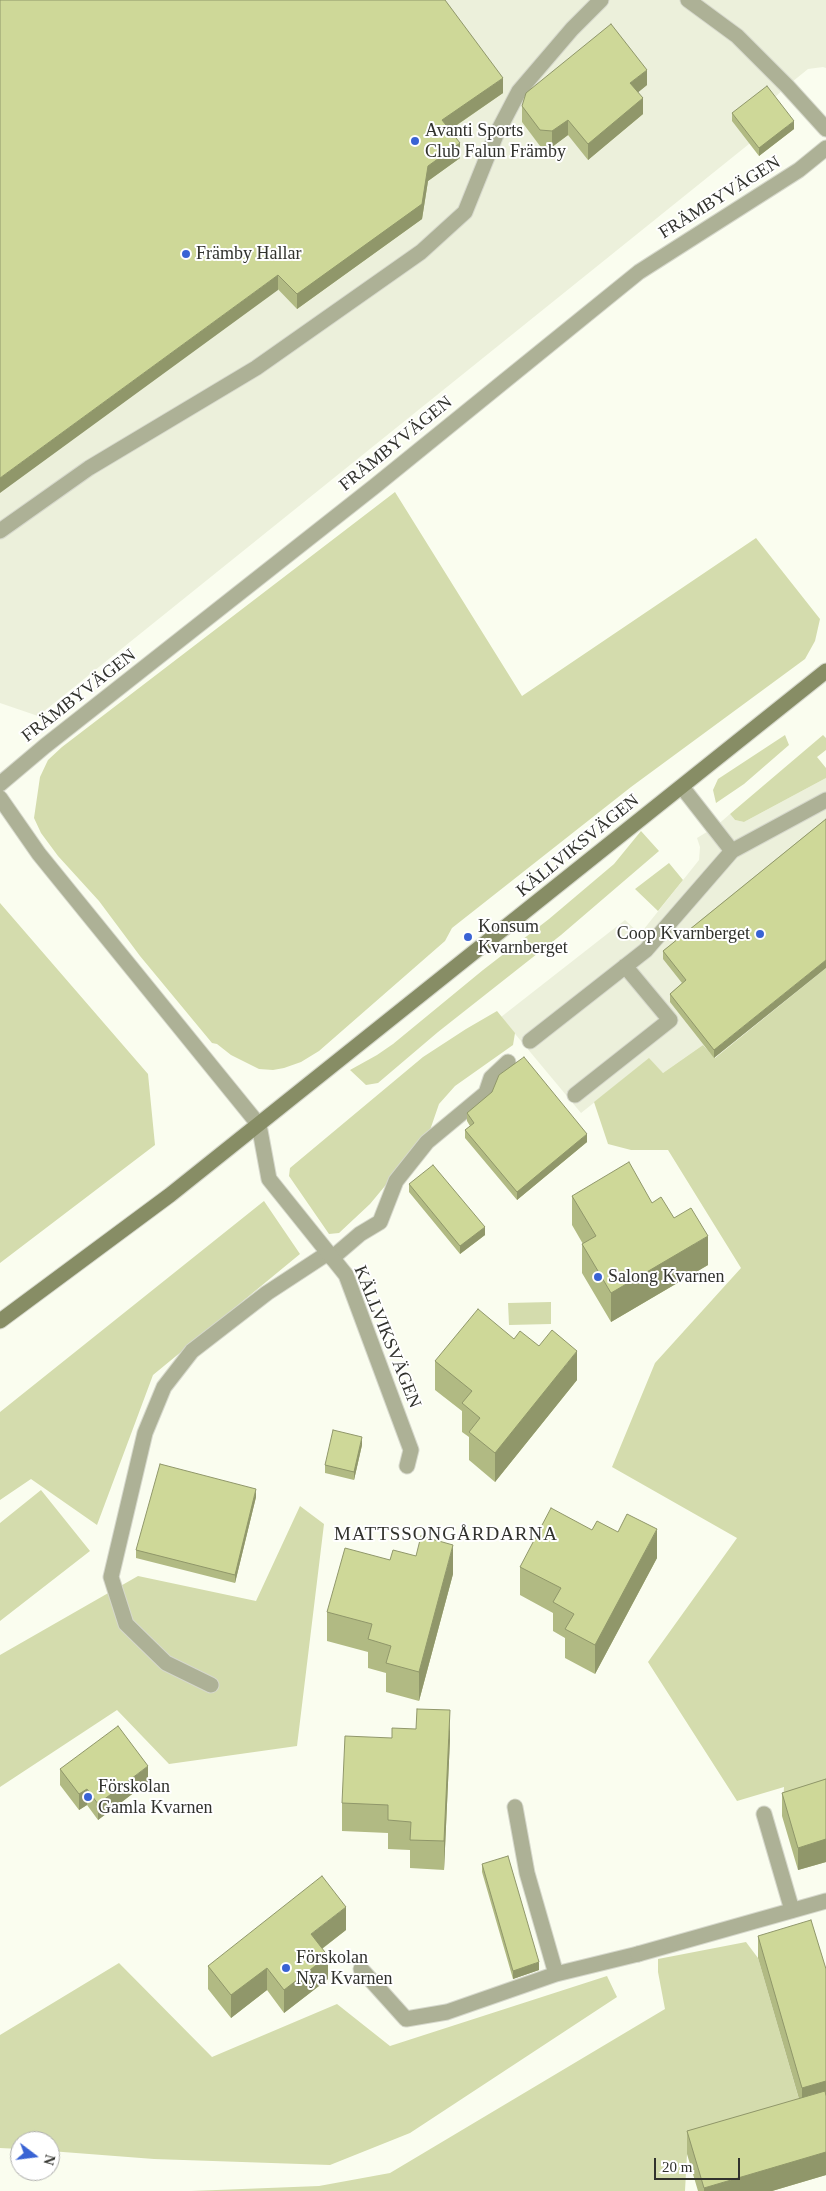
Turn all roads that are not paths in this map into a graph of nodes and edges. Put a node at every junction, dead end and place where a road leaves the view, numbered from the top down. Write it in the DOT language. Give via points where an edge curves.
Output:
graph roads {
  1 [pos="601,0"];
  2 [pos="688,0"];
  3 [pos="826,129"];
  4 [pos="826,148"];
  5 [pos="0,531"];
  6 [pos="826,672"];
  7 [pos="0,784"];
  8 [pos="682,787"];
  9 [pos="0,798"];
  10 [pos="826,800"];
  11 [pos="732,851"];
  12 [pos="625,966"];
  13 [pos="530,1041"];
  14 [pos="508,1062"];
  15 [pos="575,1095"];
  16 [pos="259,1124"];
  17 [pos="330,1255"];
  18 [pos="0,1321"];
  19 [pos="407,1466"];
  20 [pos="211,1685"];
  21 [pos="515,1807"];
  22 [pos="764,1814"];
  23 [pos="826,1901"];
  24 [pos="792,1910"];
  25 [pos="361,1969"];
  26 [pos="556,1974"];
  1 -- 5 [label="street" via="519,91 496,135 465,212 421,252 256,368 89,468"];
  2 -- 3 [label="street" via="737,36"];
  4 -- 7 [label="street, FRÄMBYVÄGEN" via="799,170 639,272"];
  6 -- 8 [label="street, KÄLLVIKSVÄGEN"];
  8 -- 11 [label="street"];
  8 -- 16 [label="street, KÄLLVIKSVÄGEN"];
  9 -- 16 [label="street" via="40,854"];
  10 -- 11 [label="street"];
  11 -- 12 [label="street" via="646,950"];
  12 -- 13 [label="street"];
  12 -- 15 [label="street" via="670,1020"];
  14 -- 17 [label="street" via="491,1078 486,1093 428,1142 396,1181 380,1222"];
  16 -- 17 [label="street, KÄLLVIKSVÄGEN" via="269,1179"];
  16 -- 18 [label="street, KÄLLVIKSVÄGEN" via="170,1196"];
  17 -- 19 [label="street, KÄLLVIKSVÄGEN" via="346,1275 411,1450"];
  17 -- 20 [label="street" via="267,1293 192,1351 164,1387 145,1433 111,1577 126,1624 166,1663"];
  21 -- 26 [label="street" via="527,1872"];
  22 -- 24 [label="street"];
  23 -- 24 [label="street"];
  24 -- 26 [label="street"];
  25 -- 26 [label="street" via="406,2019 447,2012"];
}
